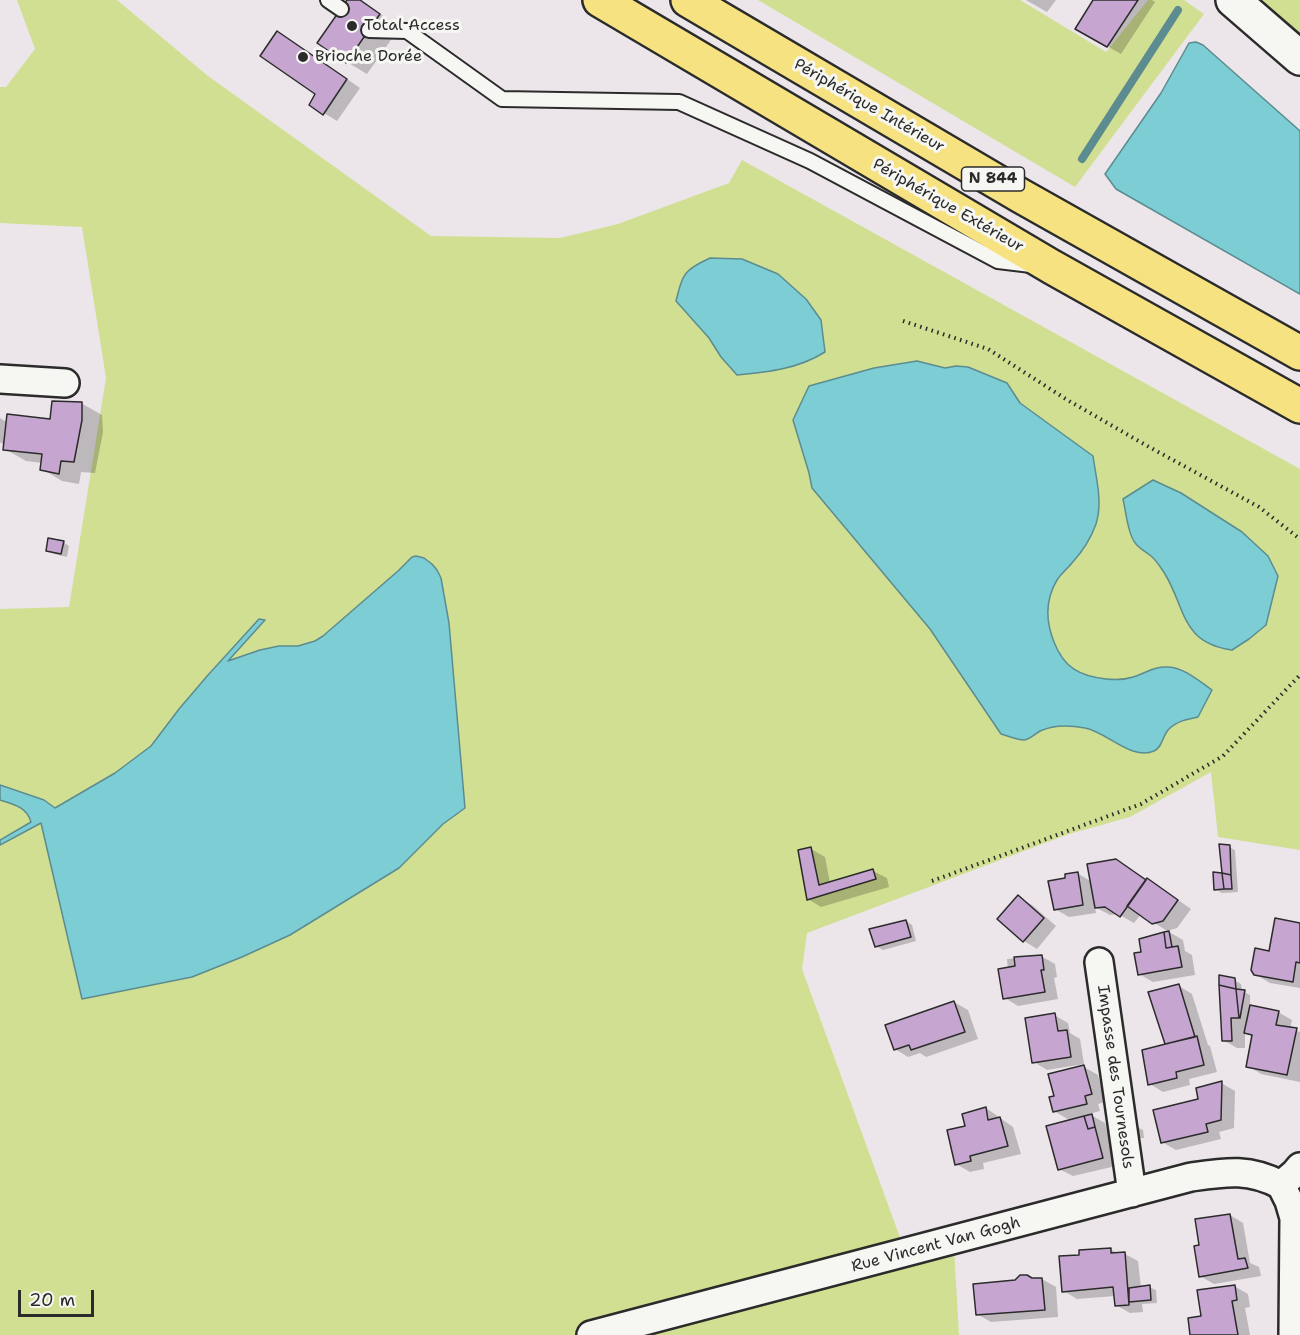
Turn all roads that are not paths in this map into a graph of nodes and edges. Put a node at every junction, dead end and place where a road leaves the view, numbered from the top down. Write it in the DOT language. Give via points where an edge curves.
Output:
graph roads {
  1 [pos="328,0"];
  2 [pos="600,0"];
  3 [pos="688,0"];
  4 [pos="1233,0"];
  5 [pos="341,9"];
  6 [pos="369,30"];
  7 [pos="1300,58"];
  8 [pos="1052,267"];
  9 [pos="1300,353"];
  10 [pos="0,379"];
  11 [pos="65,383"];
  12 [pos="1300,406"];
  13 [pos="1099,962"];
  14 [pos="1290,1176"];
  15 [pos="1132,1193"];
  16 [pos="591,1335"];
  17 [pos="1293,1335"];
  1 -- 5 [label="lane"];
  2 -- 8 [label="highway, Périphérique Extérieur / N 844"];
  3 -- 9 [label="highway, Périphérique Intérieur / N 844" via="1021,196"];
  4 -- 7 [label="street"];
  6 -- 8 [label="lane" via="407,31 502,99 679,102 810,161 998,261"];
  8 -- 12 [label="highway, Périphérique Extérieur / N 844"];
  10 -- 11 [label="street"];
  13 -- 15 [label="street, Impasse des Tournesols"];
  14 -- 15 [label="street, Rue Vincent Van Gogh" via="1221,1173"];
  14 -- 17 [label="street" via="1289,1201 1294,1218"];
  15 -- 16 [label="street, Rue Vincent Van Gogh"];
}
